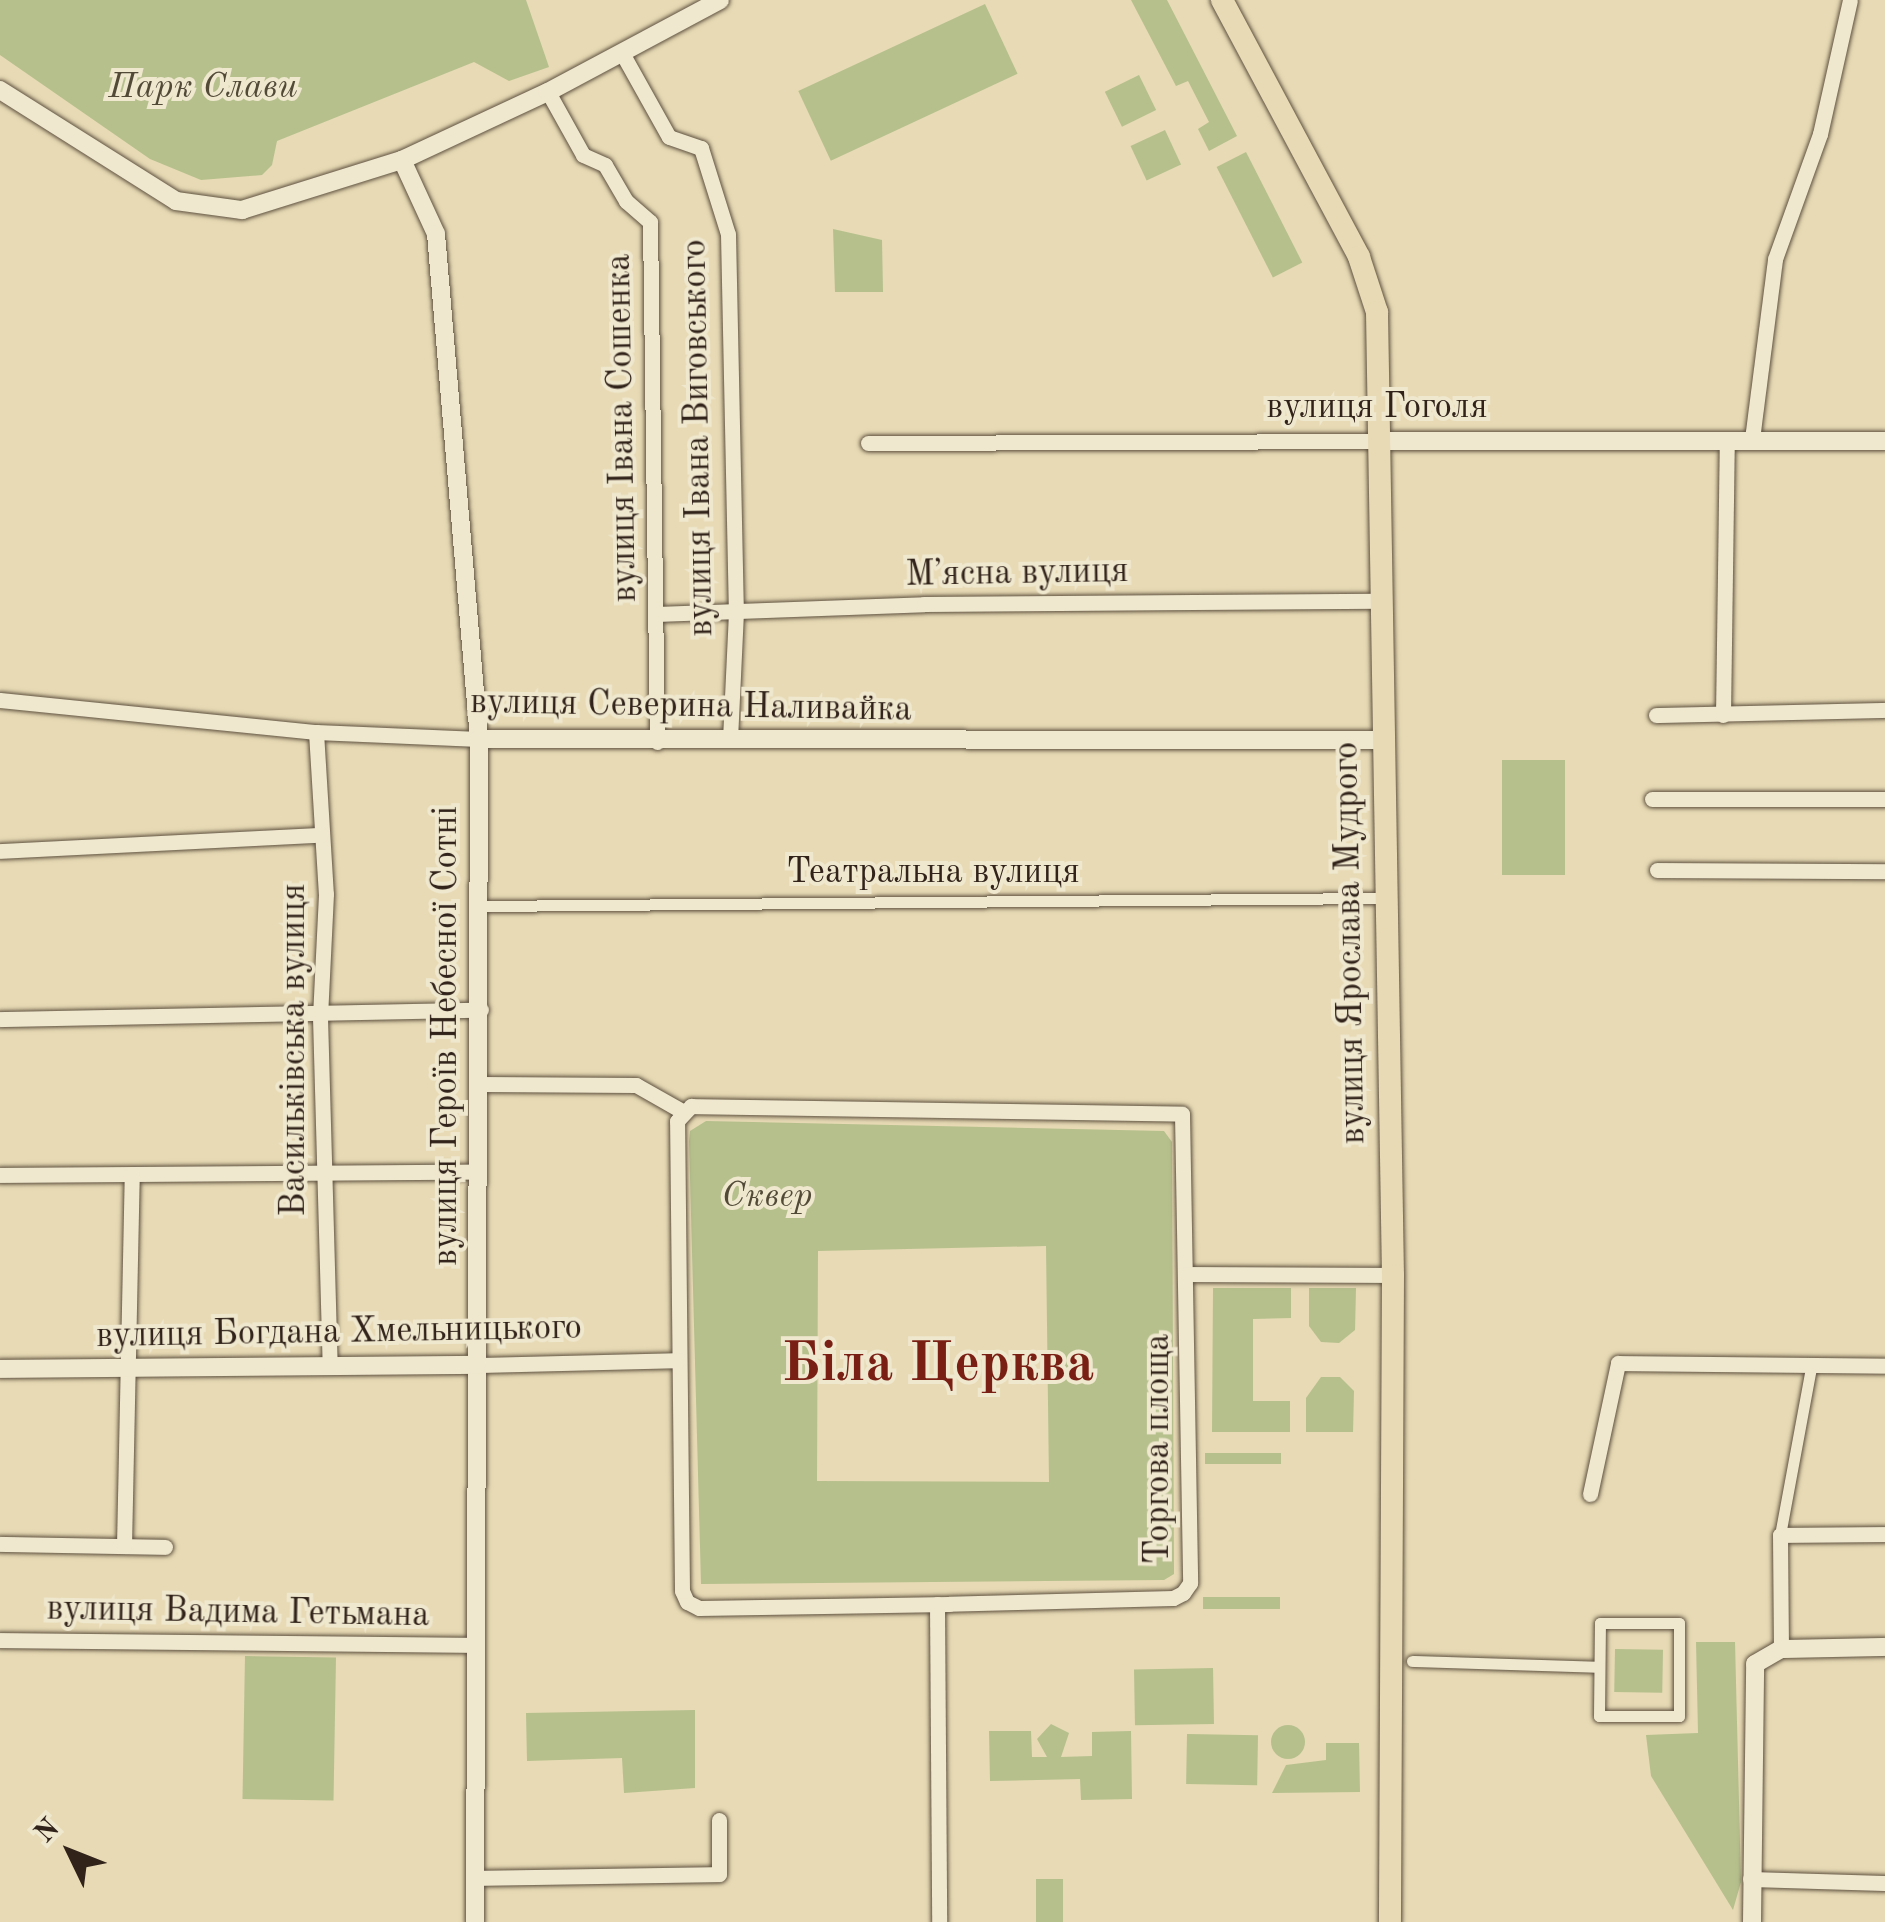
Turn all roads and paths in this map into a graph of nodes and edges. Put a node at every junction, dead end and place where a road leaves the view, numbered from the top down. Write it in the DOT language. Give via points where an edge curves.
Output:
graph roads {
  1 [pos="720,0"];
  2 [pos="1222,0"];
  3 [pos="1850,0"];
  4 [pos="622,52"];
  5 [pos="0,90"];
  6 [pos="548,92"];
  7 [pos="402,160"];
  8 [pos="1726,439"];
  9 [pos="1752,439"];
  10 [pos="1380,441"];
  11 [pos="1885,441"];
  12 [pos="868,443"];
  13 [pos="1380,601"];
  14 [pos="736,612"];
  15 [pos="656,614"];
  16 [pos="0,700"];
  17 [pos="1885,710"];
  18 [pos="1656,715"];
  19 [pos="1723,716"];
  20 [pos="316,732"];
  21 [pos="479,739"];
  22 [pos="730,740"];
  23 [pos="1382,740"];
  24 [pos="657,742"];
  25 [pos="1652,799"];
  26 [pos="1885,799"];
  27 [pos="322,836"];
  28 [pos="0,851"];
  29 [pos="1656,870"];
  30 [pos="1885,871"];
  31 [pos="1385,898"];
  32 [pos="481,906"];
  33 [pos="482,1010"];
  34 [pos="320,1017"];
  35 [pos="0,1020"];
  36 [pos="481,1084"];
  37 [pos="682,1111"];
  38 [pos="479,1172"];
  39 [pos="325,1173"];
  40 [pos="132,1174"];
  41 [pos="0,1175"];
  42 [pos="1188,1274"];
  43 [pos="1393,1275"];
  44 [pos="678,1360"];
  45 [pos="477,1365"];
  46 [pos="1885,1366"];
  47 [pos="330,1367"];
  48 [pos="1811,1367"];
  49 [pos="128,1368"];
  50 [pos="0,1369"];
  51 [pos="1590,1494"];
  52 [pos="1885,1534"];
  53 [pos="1780,1535"];
  54 [pos="0,1544"];
  55 [pos="124,1546"];
  56 [pos="165,1547"];
  57 [pos="937,1604"];
  58 [pos="0,1640"];
  59 [pos="476,1646"];
  60 [pos="1885,1646"];
  61 [pos="1781,1649"];
  62 [pos="1412,1660"];
  63 [pos="1599,1667"];
  64 [pos="719,1820"];
  65 [pos="476,1878"];
  66 [pos="1750,1879"];
  67 [pos="1885,1882"];
  68 [pos="475,1922"];
  69 [pos="938,1922"];
  70 [pos="1390,1922"];
  71 [pos="1752,1922"];
  1 -- 4 [label="street"];
  2 -- 10 [label="main road, вулиця Ярослава Мудрого" via="1371,284"];
  3 -- 9 [label="street" via="1820,134 1775,259"];
  4 -- 6 [label="street"];
  4 -- 14 [label="street, вулиця Івана Виговського" via="669,137 701,148 728,234"];
  5 -- 7 [label="street" via="148,187 204,207 242,210 303,196"];
  6 -- 7 [label="street"];
  6 -- 15 [label="street, вулиця Івана Сошенка" via="583,155 605,164 626,202 650,222"];
  7 -- 21 [label="street, вулиця Героїв Небесної Сотні" via="436,234"];
  8 -- 9 [label="street, вулиця Гоголя"];
  8 -- 10 [label="street, вулиця Гоголя"];
  8 -- 19 [label="street"];
  9 -- 11 [label="street, вулиця Гоголя"];
  10 -- 12 [label="street, вулиця Гоголя"];
  10 -- 13 [label="main road, вулиця Ярослава Мудрого"];
  13 -- 14 [label="street, Мʼясна вулиця"];
  13 -- 23 [label="main road, вулиця Ярослава Мудрого"];
  14 -- 15 [label="street, Мʼясна вулиця"];
  14 -- 22 [label="street, вулиця Івана Виговського"];
  15 -- 24 [label="street, вулиця Івана Сошенка"];
  16 -- 20 [label="street, вулиця Северина Наливайка"];
  17 -- 19 [label="street"];
  18 -- 19 [label="street"];
  20 -- 21 [label="street, вулиця Северина Наливайка"];
  20 -- 27 [label="street, Васильківська вулиця"];
  21 -- 24 [label="street, вулиця Северина Наливайка"];
  21 -- 32 [label="street, вулиця Героїв Небесної Сотні"];
  22 -- 23 [label="street, вулиця Северина Наливайка"];
  22 -- 24 [label="street, вулиця Северина Наливайка"];
  23 -- 31 [label="main road, вулиця Ярослава Мудрого"];
  25 -- 26 [label="street"];
  27 -- 28 [label="street"];
  27 -- 34 [label="street, Васильківська вулиця"];
  29 -- 30 [label="street"];
  31 -- 32 [label="street, Театральна вулиця"];
  31 -- 43 [label="main road, вулиця Ярослава Мудрого"];
  32 -- 33 [label="street, вулиця Героїв Небесної Сотні"];
  33 -- 34 [label="street"];
  33 -- 36 [label="street, вулиця Героїв Небесної Сотні"];
  34 -- 35 [label="street"];
  34 -- 39 [label="street, Васильківська вулиця"];
  36 -- 37 [label="street, Торгова площа" via="636,1085"];
  36 -- 38 [label="street, вулиця Героїв Небесної Сотні"];
  37 -- 42 [label="street, Торгова площа" via="1182,1114"];
  37 -- 44 [label="street, Торгова площа"];
  38 -- 39 [label="street"];
  38 -- 45 [label="street, вулиця Героїв Небесної Сотні"];
  39 -- 40 [label="street"];
  39 -- 47 [label="street, Васильківська вулиця"];
  40 -- 41 [label="street"];
  40 -- 49 [label="street"];
  42 -- 43 [label="street"];
  42 -- 57 [label="street, Торгова площа" via="1190,1583 1184,1592 1173,1598"];
  43 -- 70 [label="main road, вулиця Ярослава Мудрого"];
  44 -- 45 [label="street, вулиця Богдана Хмельницького"];
  44 -- 57 [label="street, Торгова площа" via="687,1602 699,1608"];
  45 -- 47 [label="street, вулиця Богдана Хмельницького"];
  45 -- 59 [label="street, вулиця Героїв Небесної Сотні"];
  46 -- 48 [label="street"];
  47 -- 49 [label="street, вулиця Богдана Хмельницького"];
  48 -- 51 [label="street" via="1618,1362"];
  48 -- 53 [label="street"];
  49 -- 50 [label="street, вулиця Богдана Хмельницького"];
  49 -- 55 [label="street"];
  52 -- 53 [label="street"];
  53 -- 61 [label="street"];
  54 -- 55 [label="street"];
  55 -- 56 [label="street"];
  57 -- 69 [label="street"];
  58 -- 59 [label="street, вулиця Вадима Гетьмана"];
  59 -- 65 [label="street, вулиця Героїв Небесної Сотні"];
  60 -- 61 [label="street"];
  61 -- 66 [label="street" via="1753,1668"];
  62 -- 63 [label="street"];
  63 -- 63 [label="street" via="1600,1623 1679,1623 1679,1716 1599,1716"];
  64 -- 65 [label="street" via="719,1874"];
  65 -- 68 [label="street, вулиця Героїв Небесної Сотні"];
  66 -- 67 [label="street"];
  66 -- 71 [label="street"];
}
